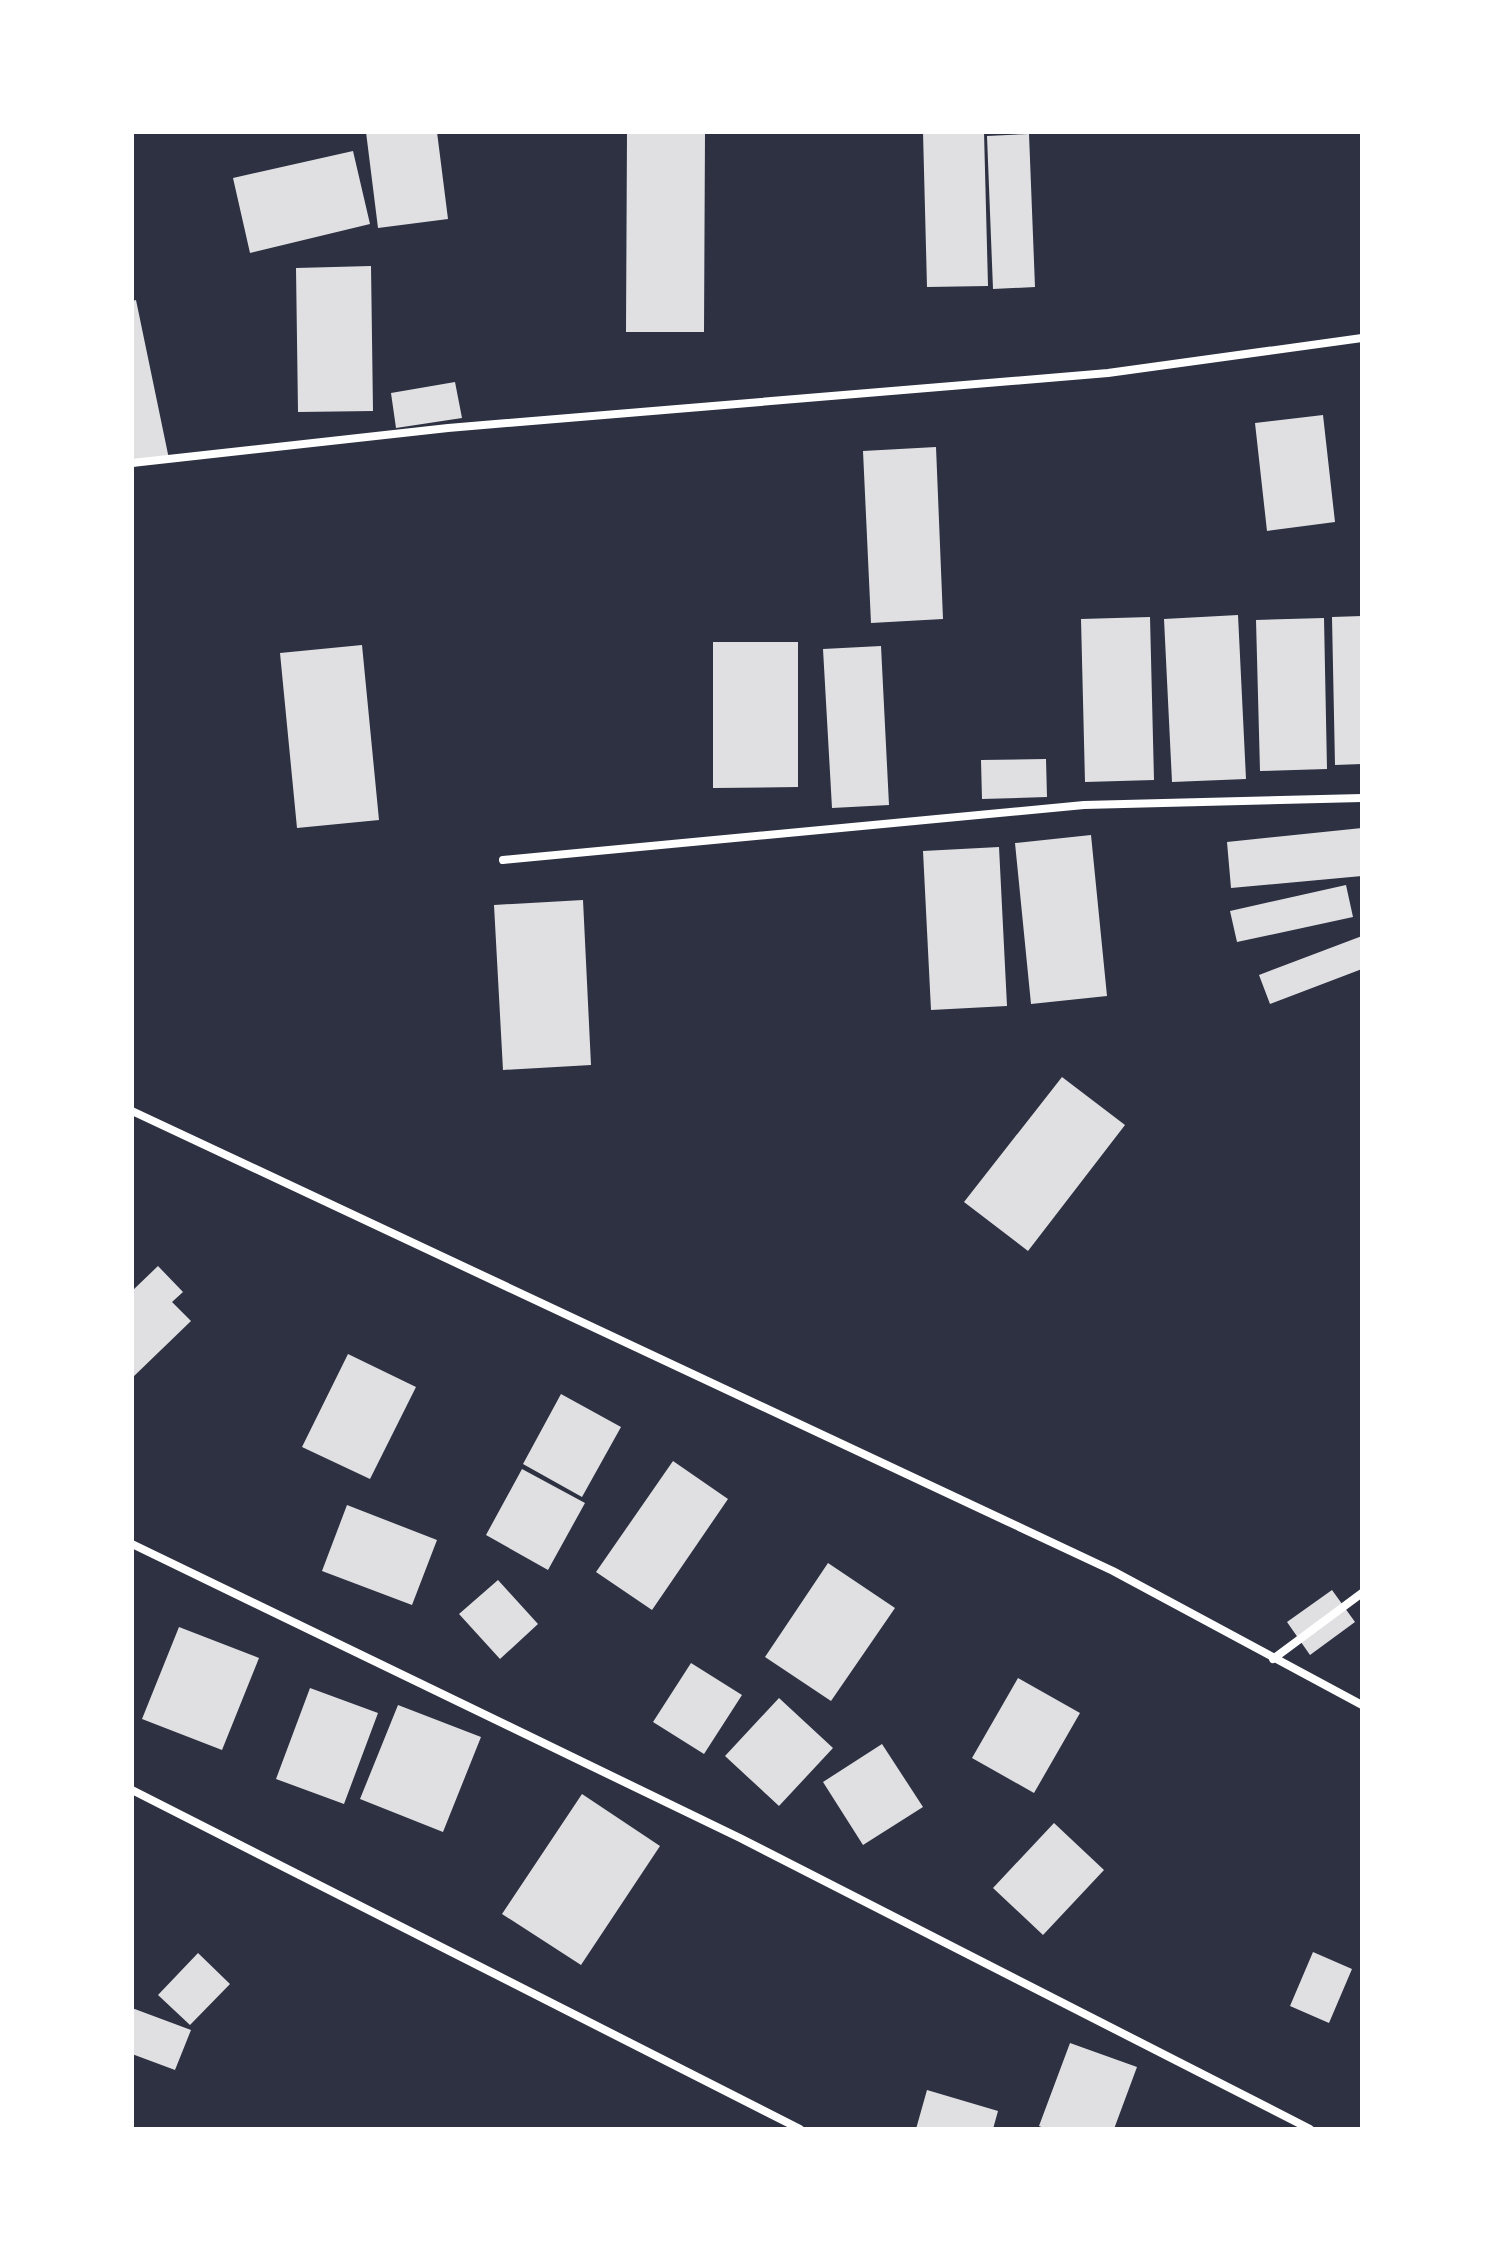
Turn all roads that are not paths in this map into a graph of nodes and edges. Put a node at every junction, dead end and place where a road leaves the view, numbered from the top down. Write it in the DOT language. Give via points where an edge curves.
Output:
graph roads {
  1 [pos="1362,338"];
  2 [pos="132,463"];
  3 [pos="1362,798"];
  4 [pos="503,860"];
  5 [pos="132,1111"];
  6 [pos="132,1544"];
  7 [pos="1362,1593"];
  8 [pos="1273,1659"];
  9 [pos="1362,1705"];
  10 [pos="132,1791"];
  11 [pos="800,2129"];
  12 [pos="1310,2129"];
  1 -- 2 [label="street" via="1108,373 448,428"];
  3 -- 4 [label="street" via="1084,805"];
  5 -- 8 [label="street" via="1113,1571"];
  6 -- 12 [label="street" via="740,1838"];
  7 -- 8 [label="street"];
  8 -- 9 [label="street"];
  10 -- 11 [label="street"];
}
